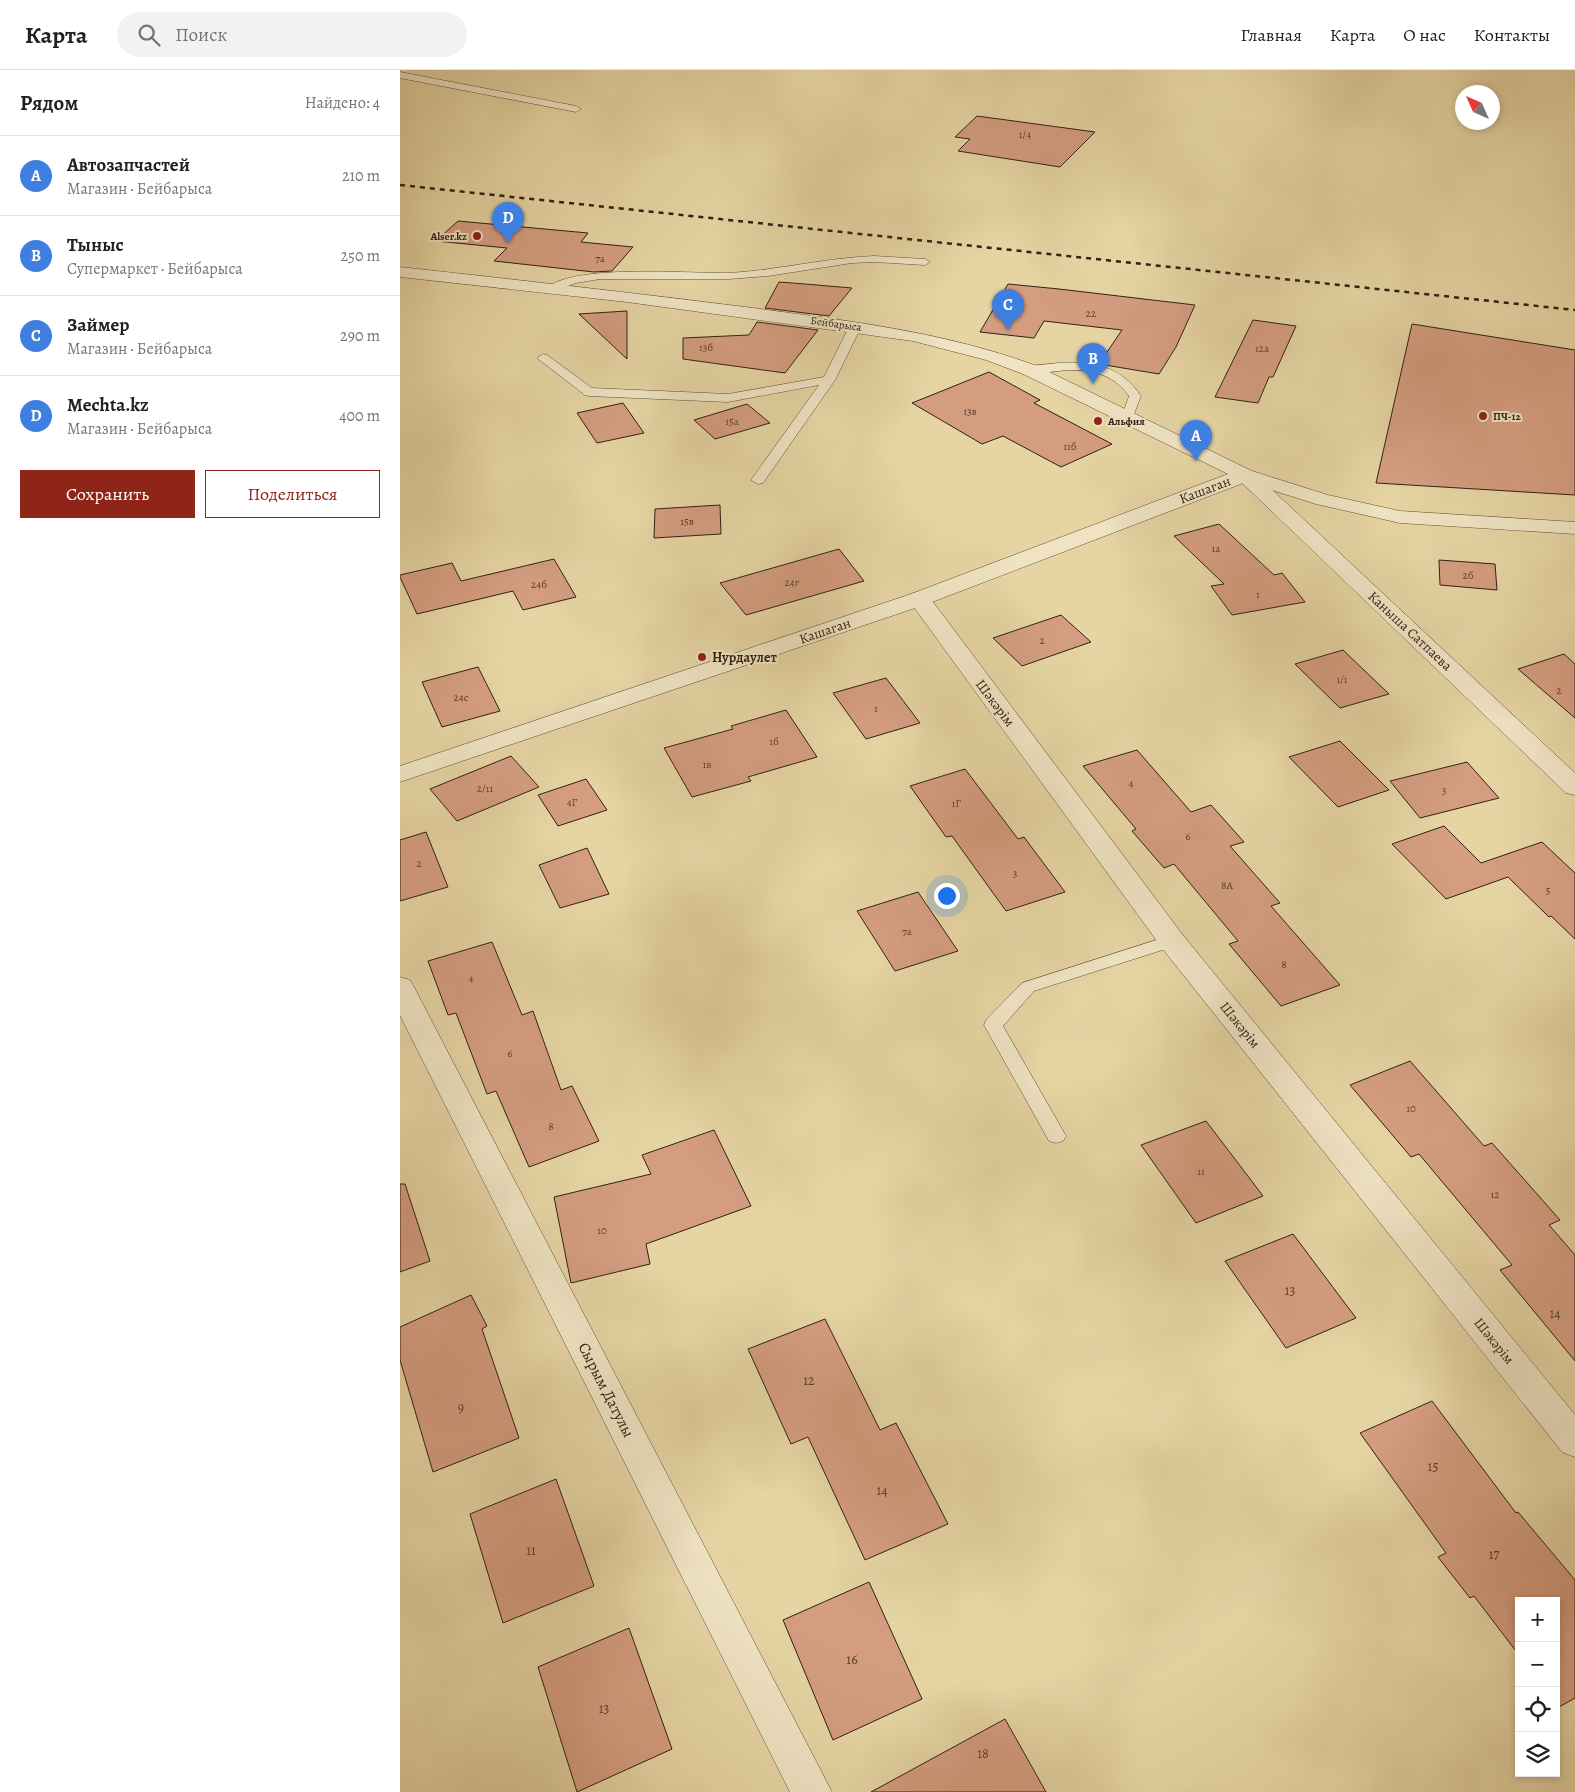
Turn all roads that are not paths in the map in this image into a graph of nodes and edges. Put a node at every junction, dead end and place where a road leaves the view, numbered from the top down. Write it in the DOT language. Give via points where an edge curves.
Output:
graph roads {
  1 [pos="400,75"];
  2 [pos="576,109"];
  3 [pos="925,262"];
  4 [pos="400,272"];
  5 [pos="552,289"];
  6 [pos="855,327"];
  7 [pos="543,358"];
  8 [pos="1030,370"];
  9 [pos="829,380"];
  10 [pos="1128,416"];
  11 [pos="1245,475"];
  12 [pos="758,480"];
  13 [pos="1575,528"];
  14 [pos="919,599"];
  15 [pos="400,774"];
  16 [pos="1575,787"];
  17 [pos="1172,941"];
  18 [pos="400,987"];
  19 [pos="1056,1136"];
  20 [pos="1575,1441"];
  21 [pos="812,1792"];
  1 -- 2 [label="lane"];
  3 -- 5 [label="lane" via="852,260 729,276 600,276 574,280"];
  4 -- 5 [label="street, Бейбарыса"];
  5 -- 6 [label="street, Бейбарыса"];
  6 -- 8 [label="street, Бейбарыса" via="953,345"];
  6 -- 9 [label="lane"];
  7 -- 9 [label="lane" via="589,392 728,398"];
  8 -- 10 [label="street, Бейбарыса"];
  8 -- 10 [label="lane" via="1078,365 1109,373 1130,385 1135,396"];
  9 -- 12 [label="lane"];
  10 -- 11 [label="street, Бейбарыса"];
  11 -- 13 [label="street" via="1323,500 1400,517"];
  11 -- 14 [label="street, Кашаган"];
  11 -- 16 [label="street, Каныша Сатпаева"];
  14 -- 15 [label="street, Кашаган"];
  14 -- 17 [label="street, Шәкәрім"];
  17 -- 19 [label="lane" via="1028,987 993,1025"];
  17 -- 20 [label="street, Шәкәрім"];
  18 -- 21 [label="street, Сырым Датулы"];
}
